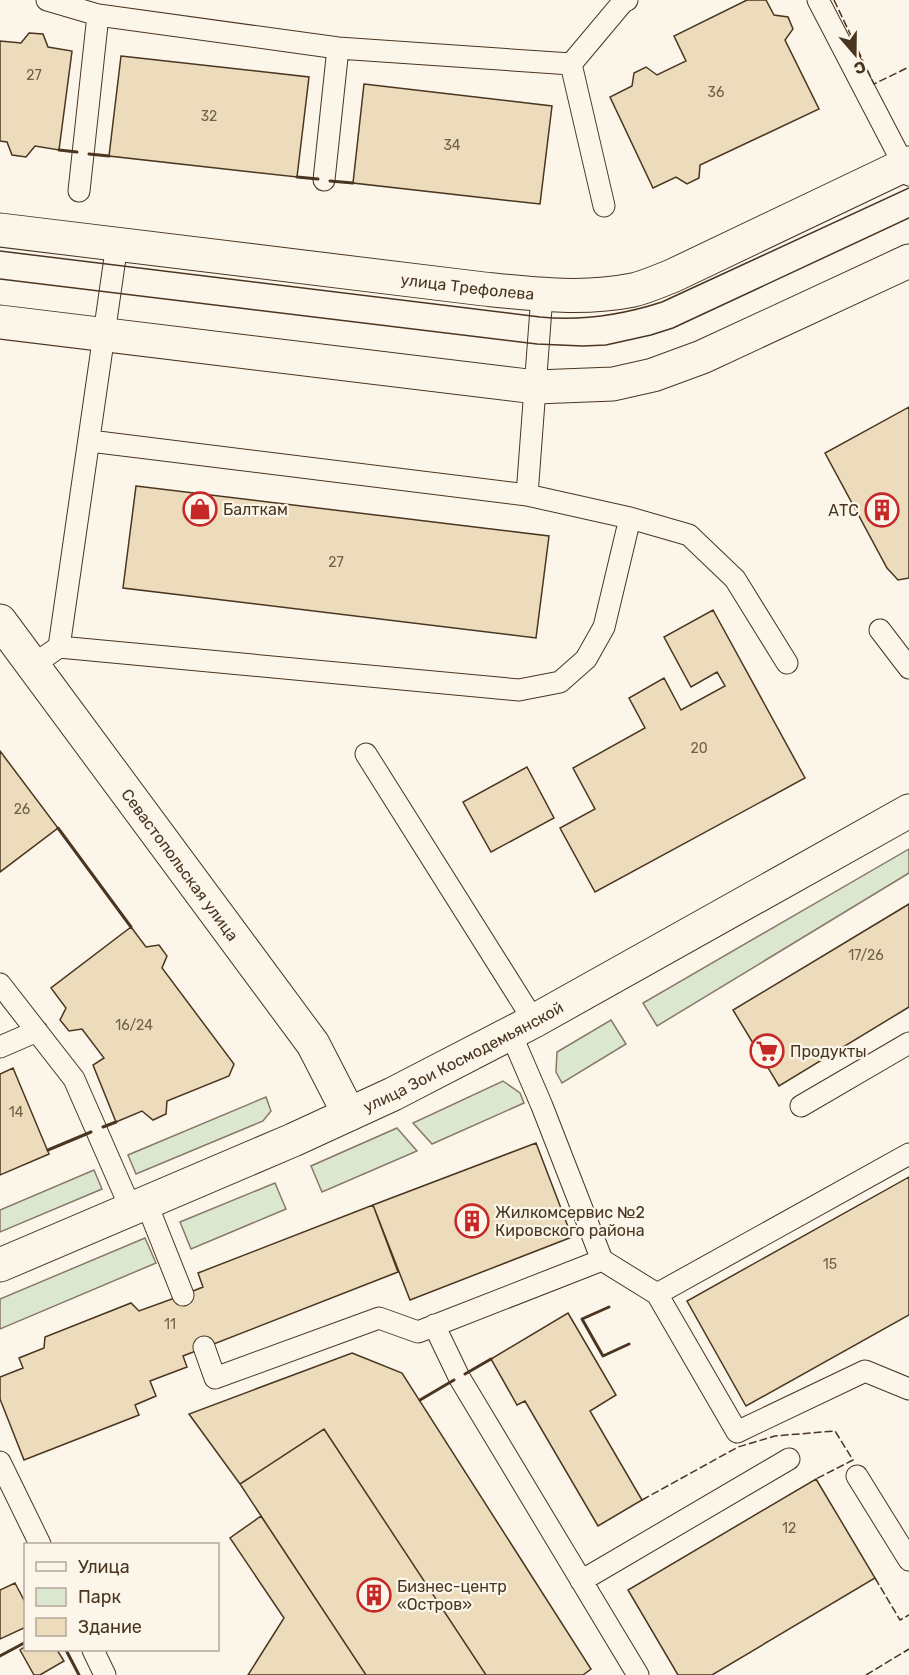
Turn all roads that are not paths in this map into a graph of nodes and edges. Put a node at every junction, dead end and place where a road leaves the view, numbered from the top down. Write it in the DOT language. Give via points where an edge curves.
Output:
graph roads {
  1 [pos="47,0"];
  2 [pos="818,0"];
  3 [pos="624,1"];
  4 [pos="98,15"];
  5 [pos="338,48"];
  6 [pos="571,64"];
  7 [pos="907,168"];
  8 [pos="324,180"];
  9 [pos="79,191"];
  10 [pos="604,206"];
  11 [pos="0,230"];
  12 [pos="117,244"];
  13 [pos="909,261"];
  14 [pos="542,295"];
  15 [pos="0,322"];
  16 [pos="105,334"];
  17 [pos="536,387"];
  18 [pos="90,441"];
  19 [pos="527,495"];
  20 [pos="630,518"];
  21 [pos="0,621"];
  22 [pos="880,630"];
  23 [pos="46,656"];
  24 [pos="787,663"];
  25 [pos="909,668"];
  26 [pos="366,754"];
  27 [pos="909,811"];
  28 [pos="0,984"];
  29 [pos="523,1028"];
  30 [pos="37,1031"];
  31 [pos="909,1043"];
  32 [pos="0,1047"];
  33 [pos="801,1106"];
  34 [pos="348,1114"];
  35 [pos="909,1154"];
  36 [pos="139,1206"];
  37 [pos="602,1260"];
  38 [pos="0,1265"];
  39 [pos="657,1294"];
  40 [pos="183,1295"];
  41 [pos="434,1325"];
  42 [pos="204,1347"];
  43 [pos="909,1389"];
  44 [pos="789,1459"];
  45 [pos="0,1462"];
  46 [pos="857,1476"];
  47 [pos="39,1543"];
  48 [pos="909,1560"];
  49 [pos="581,1581"];
  50 [pos="93,1651"];
  51 [pos="105,1675"];
  52 [pos="638,1675"];
  1 -- 4 [label="lane"];
  2 -- 7 [label="lane"];
  3 -- 6 [label="lane"];
  4 -- 5 [label="lane"];
  4 -- 9 [label="lane"];
  5 -- 6 [label="lane"];
  5 -- 8 [label="lane"];
  6 -- 10 [label="lane"];
  7 -- 14 [label="street, улица Трефолева" via="644,286 604,294"];
  11 -- 12 [label="street, улица Трефолева"];
  12 -- 14 [label="street, улица Трефолева"];
  12 -- 16 [label="lane"];
  13 -- 17 [label="street" via="702,357 653,375 613,384"];
  14 -- 17 [label="lane"];
  15 -- 16 [label="street"];
  16 -- 17 [label="street"];
  16 -- 18 [label="lane"];
  17 -- 19 [label="lane"];
  18 -- 19 [label="lane"];
  18 -- 23 [label="lane"];
  19 -- 20 [label="lane"];
  20 -- 23 [label="lane" via="604,627 586,659 560,682 519,690"];
  20 -- 24 [label="lane" via="689,535 735,579"];
  21 -- 23 [label="street, Севастопольская улица"];
  22 -- 25 [label="lane"];
  23 -- 34 [label="street, Севастопольская улица" via="313,1044"];
  26 -- 29 [label="lane"];
  27 -- 29 [label="street, улица Зои Космодемьянской"];
  28 -- 30 [label="lane"];
  29 -- 34 [label="street, улица Зои Космодемьянской"];
  29 -- 37 [label="lane" via="542,1106"];
  30 -- 32 [label="lane"];
  30 -- 36 [label="lane" via="74,1079"];
  31 -- 33 [label="lane"];
  34 -- 36 [label="street, улица Зои Космодемьянской"];
  35 -- 39 [label="lane"];
  36 -- 38 [label="street, улица Зои Космодемьянской"];
  36 -- 40 [label="lane"];
  37 -- 39 [label="lane"];
  37 -- 41 [label="lane"];
  39 -- 43 [label="lane" via="737,1432 865,1371"];
  41 -- 42 [label="lane" via="418,1332 378,1318 215,1378"];
  41 -- 49 [label="lane" via="459,1377"];
  44 -- 49 [label="lane"];
  45 -- 47 [label="lane"];
  46 -- 48 [label="lane"];
  49 -- 52 [label="lane"];
  50 -- 51 [label="lane"];
}
